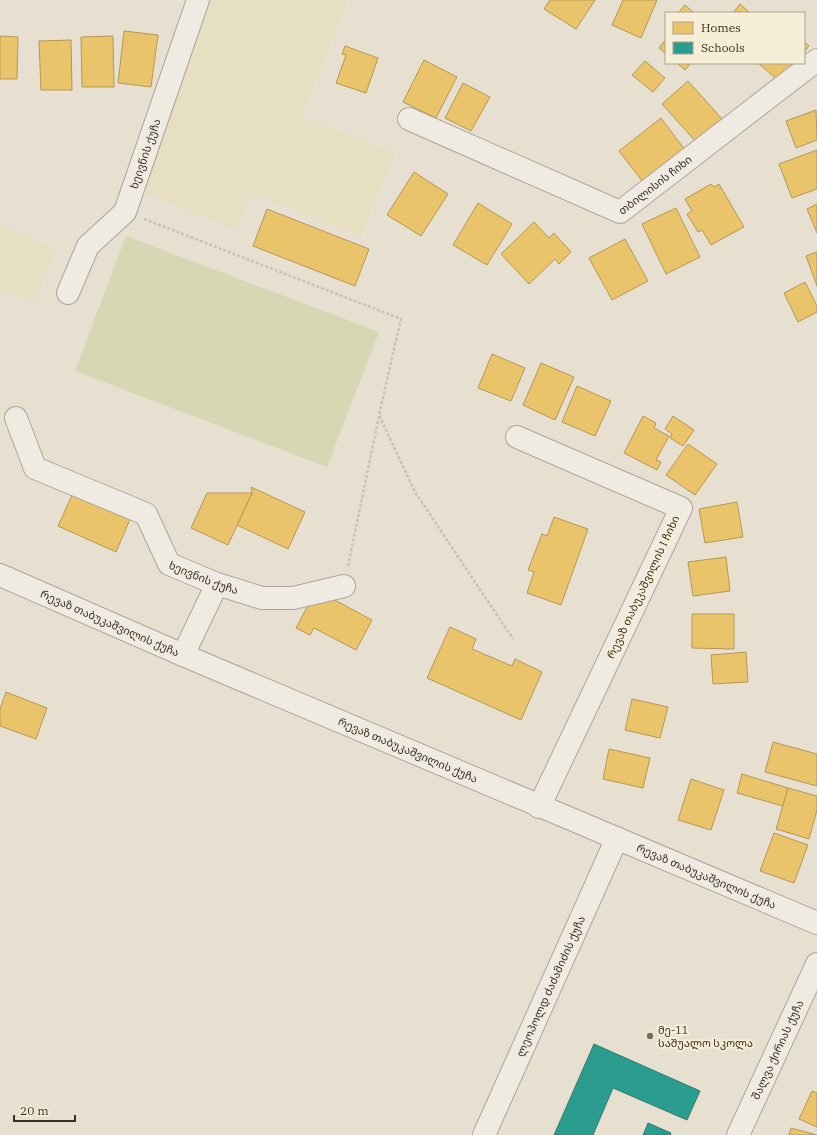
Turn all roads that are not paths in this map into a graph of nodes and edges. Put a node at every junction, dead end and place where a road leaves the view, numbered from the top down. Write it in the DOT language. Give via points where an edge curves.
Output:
graph roads {
  1 [pos="198,0"];
  2 [pos="817,60"];
  3 [pos="409,119"];
  4 [pos="68,293"];
  5 [pos="16,418"];
  6 [pos="517,437"];
  7 [pos="0,575"];
  8 [pos="218,584"];
  9 [pos="344,586"];
  10 [pos="183,655"];
  11 [pos="539,807"];
  12 [pos="617,838"];
  13 [pos="817,923"];
  14 [pos="817,964"];
  15 [pos="484,1135"];
  16 [pos="738,1135"];
  1 -- 4 [label="street, ხეივნის ქუჩა" via="125,212 88,246"];
  2 -- 3 [label="street, თბილისის ჩიხი" via="620,212"];
  5 -- 8 [label="street, ხეივნის ქუჩა" via="35,468 146,514 169,564"];
  6 -- 11 [label="street, რევაზ თაბუკაშვილის I ჩიხი" via="681,508"];
  7 -- 10 [label="street, რევაზ თაბუკაშვილის ქუჩა"];
  8 -- 9 [label="street, ხეივნის ქუჩა" via="262,598 293,598"];
  8 -- 10 [label="street"];
  10 -- 11 [label="street, რევაზ თაბუკაშვილის ქუჩა"];
  11 -- 12 [label="street, რევაზ თაბუკაშვილის ქუჩა"];
  12 -- 13 [label="street, რევაზ თაბუკაშვილის ქუჩა"];
  12 -- 15 [label="street, ლეოპოლდ ძაძამიძის ქუჩა"];
  14 -- 16 [label="street, შალვა ქირიას ქუჩა"];
}
